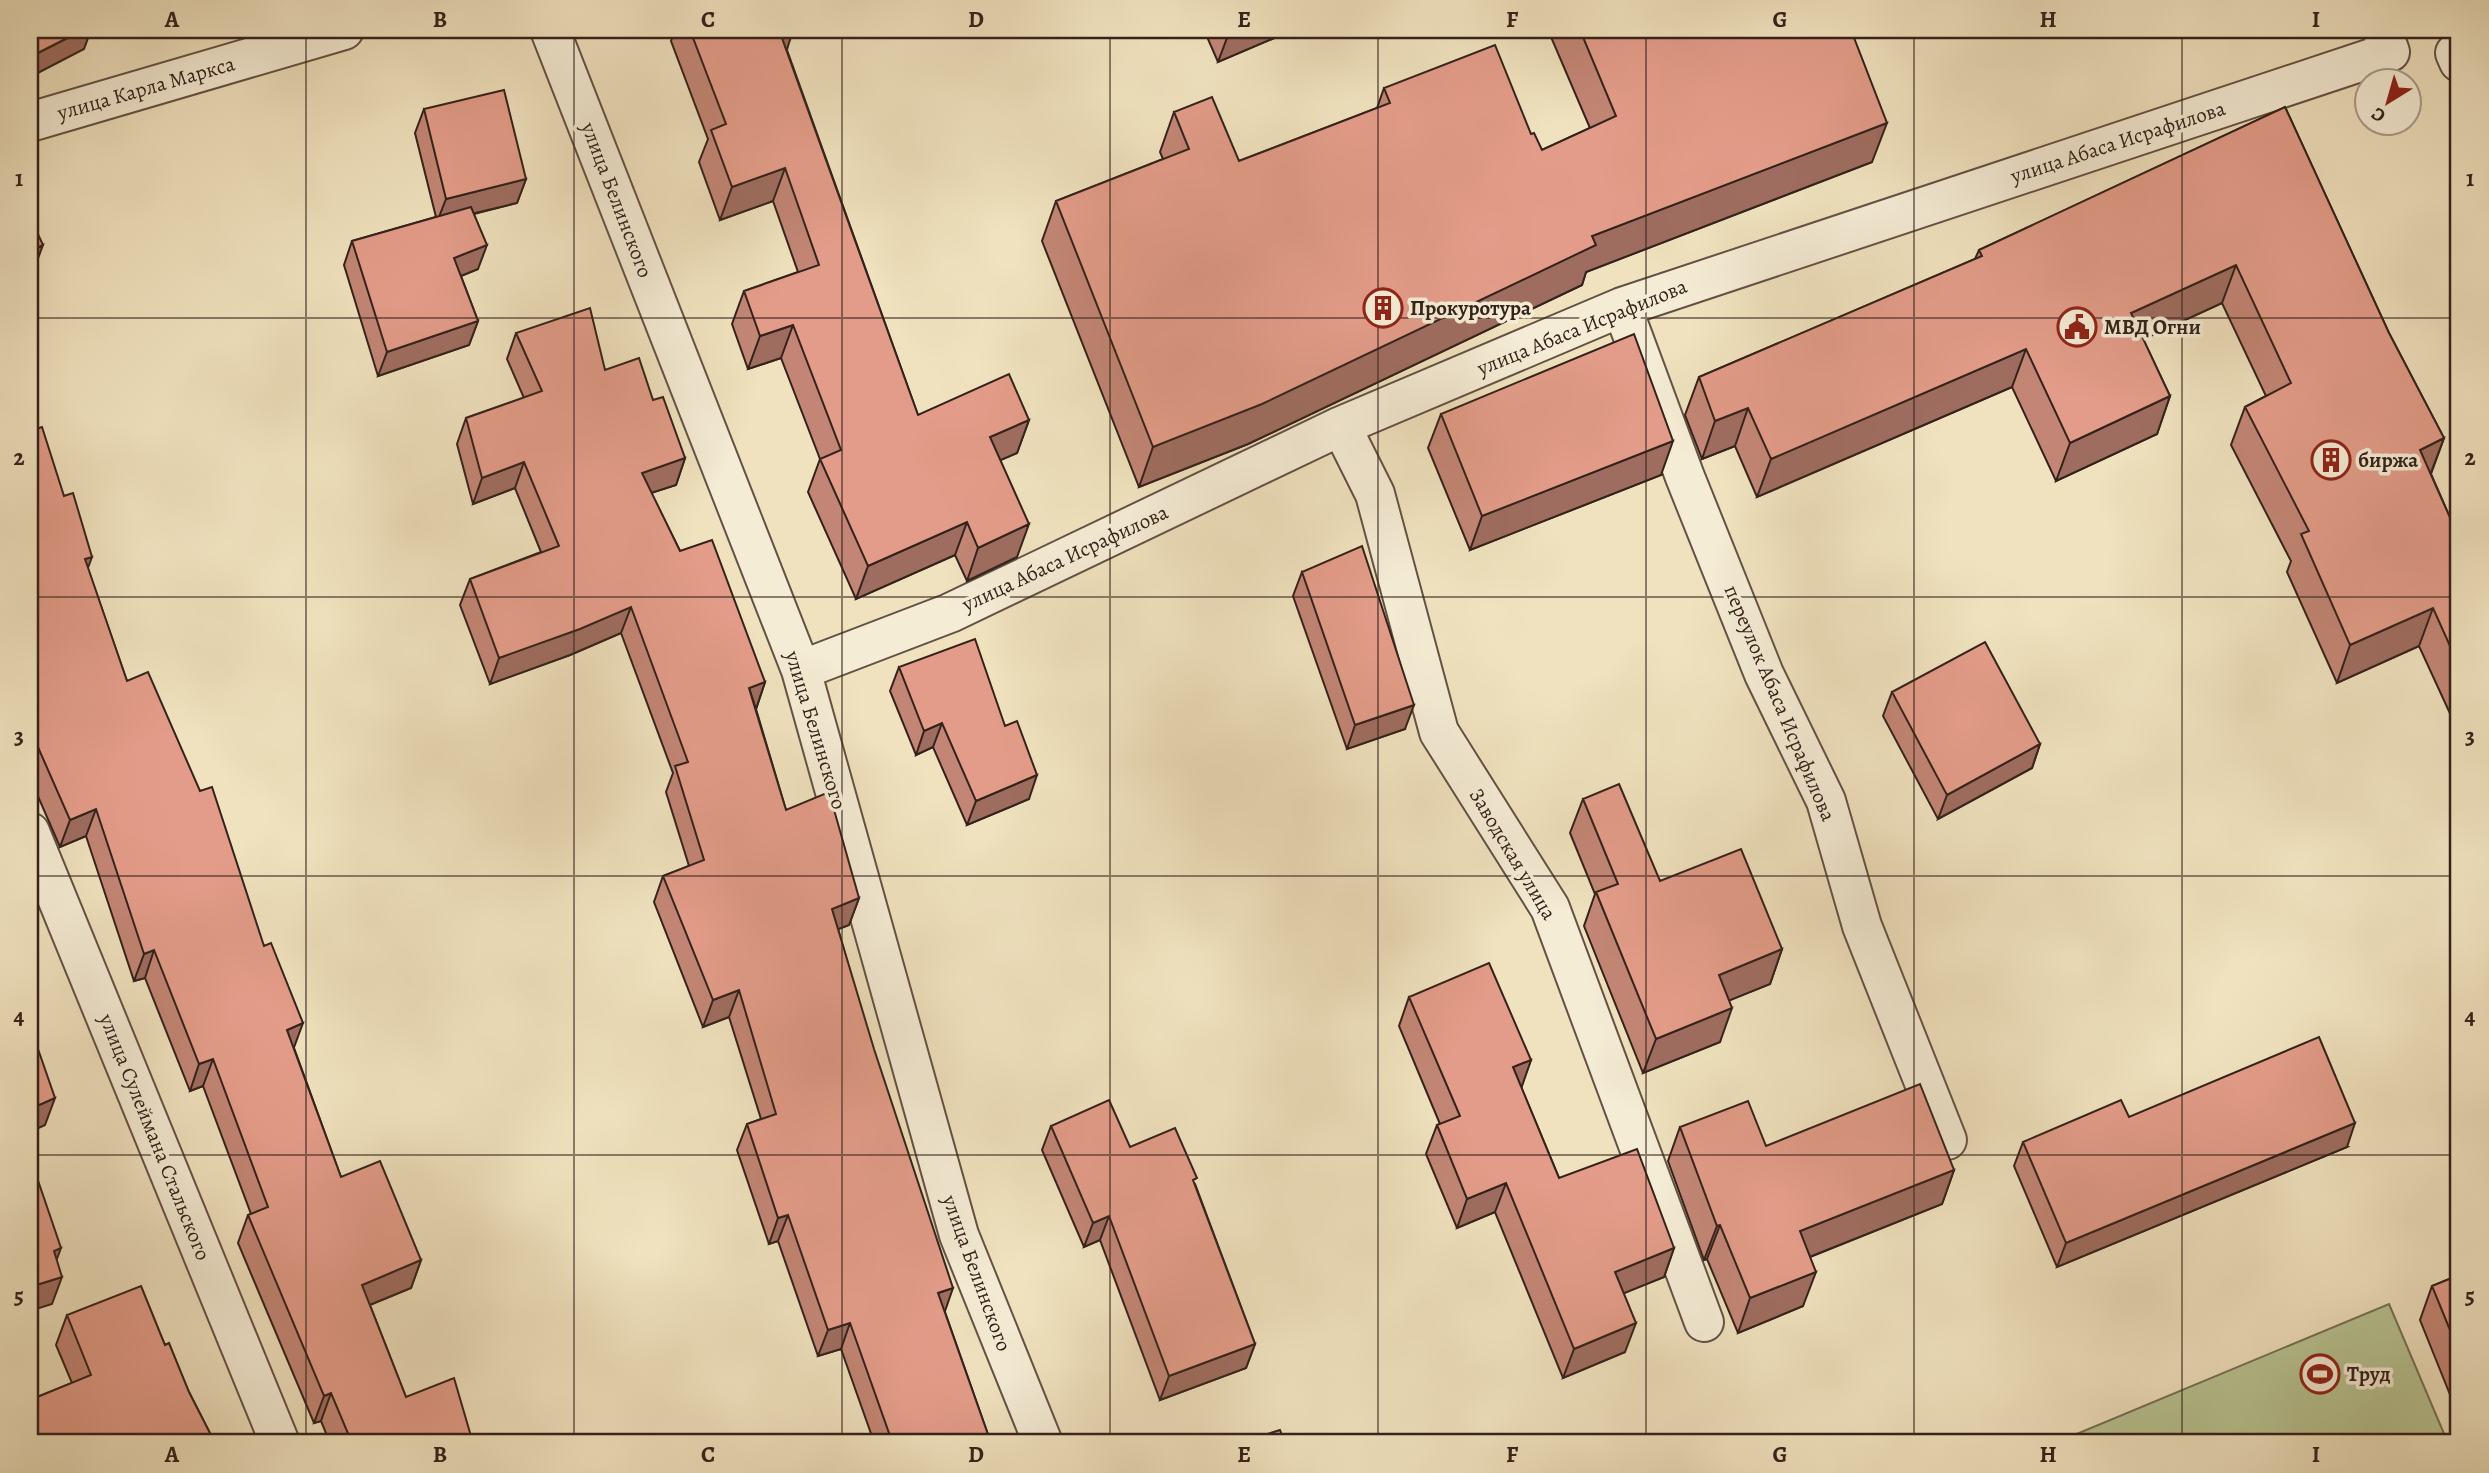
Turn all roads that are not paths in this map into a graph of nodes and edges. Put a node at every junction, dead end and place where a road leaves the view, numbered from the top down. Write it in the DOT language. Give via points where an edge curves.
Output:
graph roads {
  1 [pos="344,30"];
  2 [pos="550,30"];
  3 [pos="2386,41"];
  4 [pos="30,122"];
  5 [pos="1622,307"];
  6 [pos="1341,426"];
  7 [pos="801,670"];
  8 [pos="30,832"];
  9 [pos="1947,1140"];
  10 [pos="1704,1322"];
  11 [pos="281,1443"];
  12 [pos="1043,1443"];
  1 -- 4 [label="street, улица Карла Маркса"];
  2 -- 7 [label="street, улица Белинского"];
  3 -- 5 [label="street, улица Абаса Исрафилова"];
  5 -- 6 [label="street, улица Абаса Исрафилова"];
  5 -- 9 [label="street, переулок Абаса Исрафилова" via="1764,674 1826,801 1862,926"];
  6 -- 7 [label="street, улица Абаса Исрафилова" via="950,613"];
  6 -- 10 [label="street, Заводская улица" via="1376,494 1439,732 1550,908"];
  7 -- 12 [label="street, улица Белинского" via="959,1235"];
  8 -- 11 [label="street, улица Сулеймана Стальского"];
}
